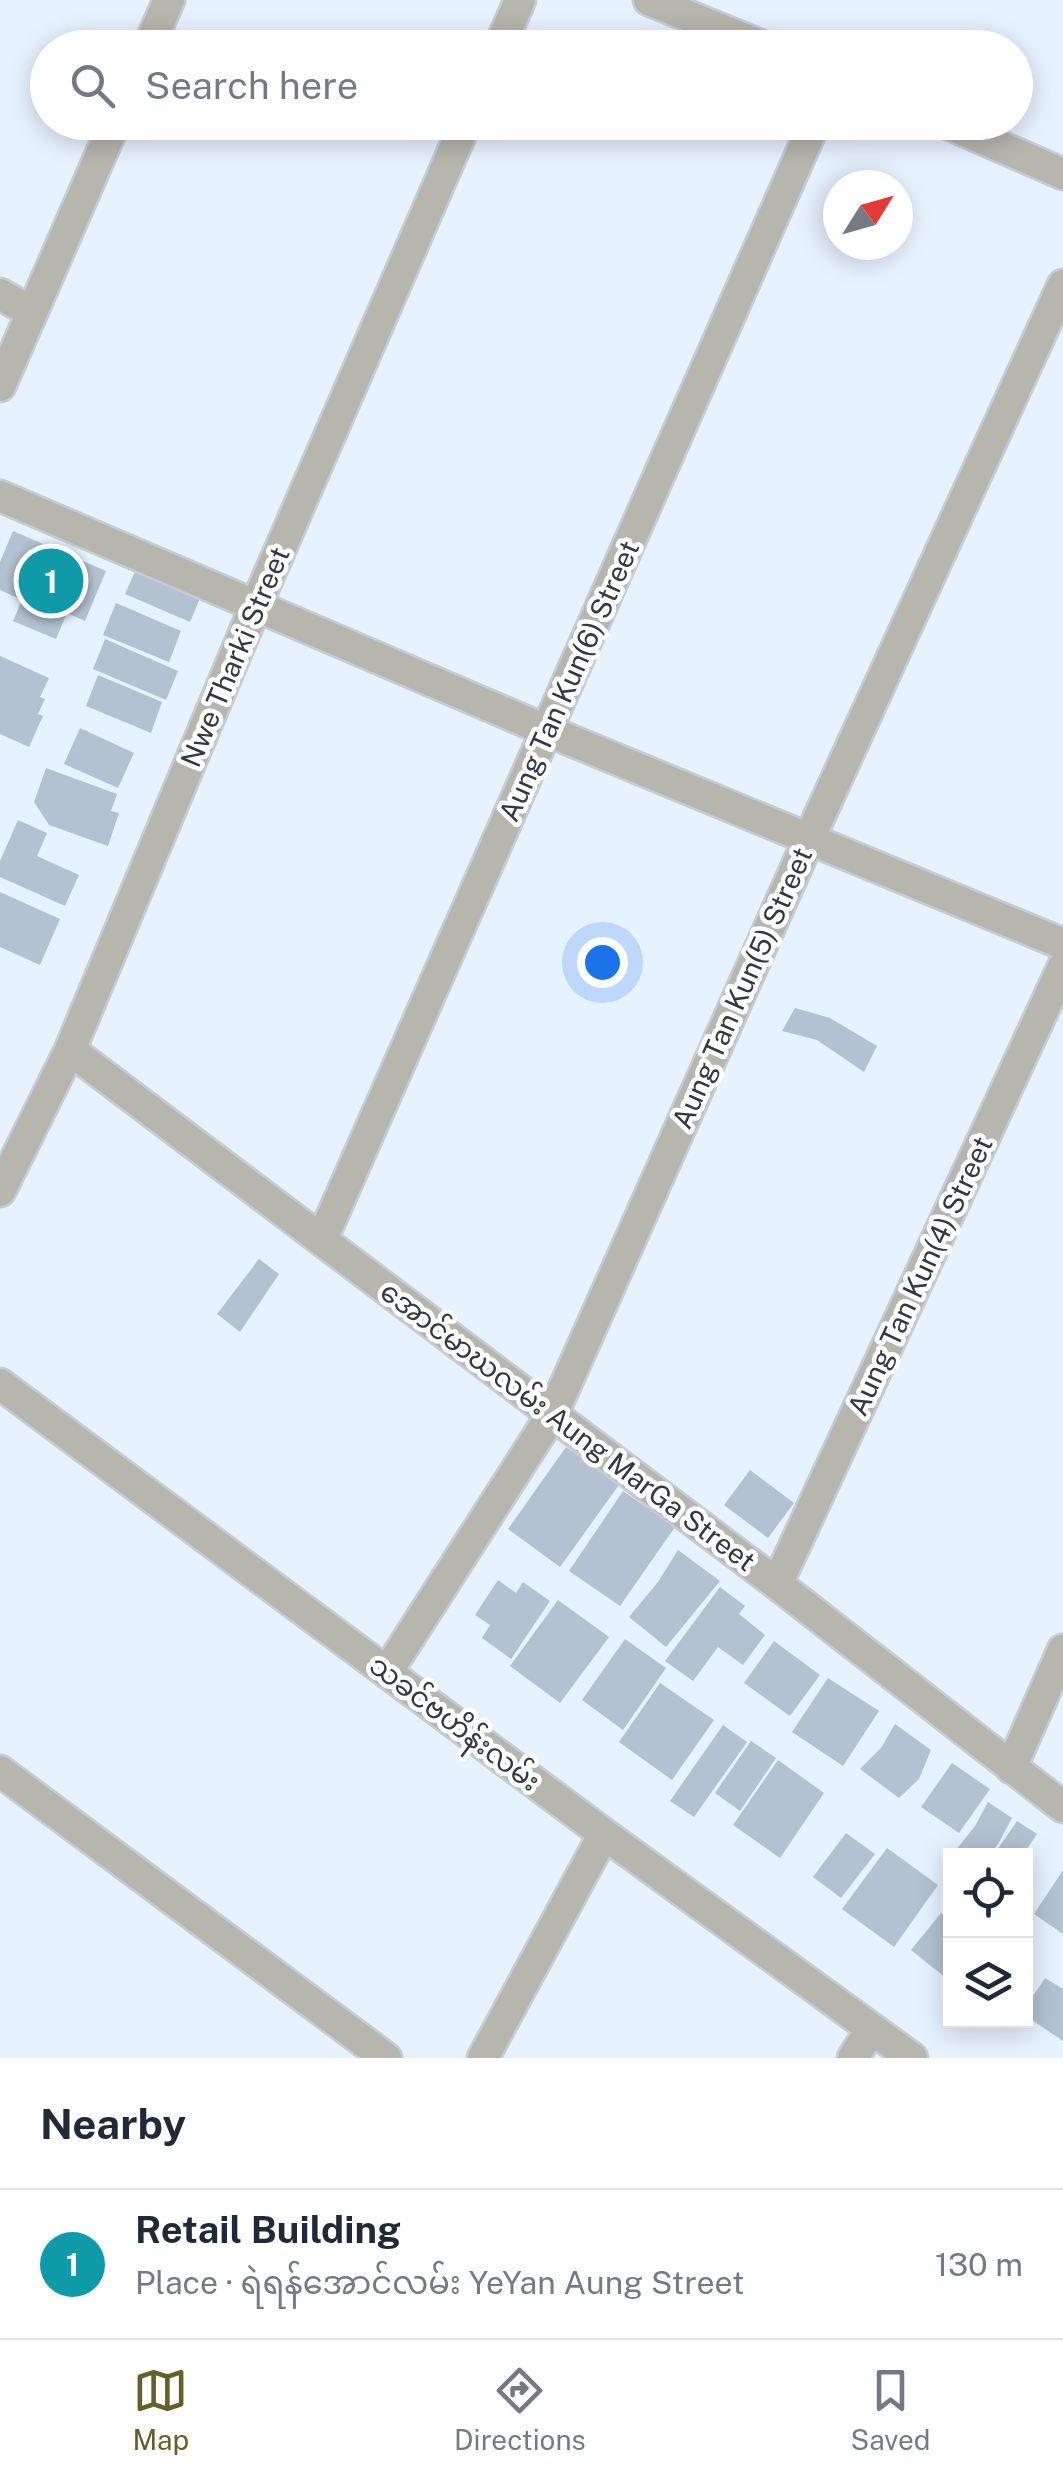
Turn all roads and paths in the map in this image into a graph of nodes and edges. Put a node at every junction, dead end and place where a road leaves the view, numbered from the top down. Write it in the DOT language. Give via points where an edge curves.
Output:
graph roads {
  1 [pos="169,0"];
  2 [pos="520,0"];
  3 [pos="649,0"];
  4 [pos="156,30"];
  5 [pos="507,30"];
  6 [pos="723,30"];
  7 [pos="107,140"];
  8 [pos="458,140"];
  9 [pos="807,140"];
  10 [pos="985,140"];
  11 [pos="1063,174"];
  12 [pos="1063,285"];
  13 [pos="0,294"];
  14 [pos="31,312"];
  15 [pos="0,386"];
  16 [pos="0,496"];
  17 [pos="256,605"];
  18 [pos="548,730"];
  19 [pos="809,839"];
  20 [pos="1063,944"];
  21 [pos="1063,967"];
  22 [pos="70,1050"];
  23 [pos="0,1191"];
  24 [pos="322,1238"];
  25 [pos="0,1384"];
  26 [pos="552,1414"];
  27 [pos="777,1584"];
  28 [pos="1063,1650"];
  29 [pos="387,1672"];
  30 [pos="1010,1768"];
  31 [pos="0,1771"];
  32 [pos="1063,1807"];
  33 [pos="604,1834"];
  34 [pos="871,2030"];
  35 [pos="386,2058"];
  36 [pos="483,2058"];
  37 [pos="853,2058"];
  38 [pos="912,2058"];
  1 -- 4 [label="street"];
  2 -- 5 [label="street"];
  3 -- 6 [label="street"];
  7 -- 14 [label="street"];
  8 -- 17 [label="street, Nwe Tharki Street"];
  9 -- 18 [label="street, Aung Tan Kun(6) Street"];
  10 -- 11 [label="street"];
  12 -- 19 [label="street, Aung Tan Kun(5) Street"];
  13 -- 14 [label="street"];
  14 -- 15 [label="street"];
  16 -- 17 [label="street"];
  17 -- 18 [label="street"];
  17 -- 22 [label="street, Nwe Tharki Street"];
  18 -- 19 [label="street"];
  18 -- 24 [label="street, Aung Tan Kun(6) Street"];
  19 -- 20 [label="street"];
  19 -- 26 [label="street, Aung Tan Kun(5) Street"];
  21 -- 27 [label="street, Aung Tan Kun(4) Street"];
  22 -- 23 [label="street, Nwe Tharki Street"];
  22 -- 24 [label="street, အောင်မာဃလမ်း Aung MarGa Street"];
  24 -- 26 [label="street, အောင်မာဃလမ်း Aung MarGa Street"];
  25 -- 29 [label="street, သခင်ဗဟိန်းလမ်း"];
  26 -- 27 [label="street, အောင်မာဃလမ်း Aung MarGa Street"];
  26 -- 29 [label="street, Aung Tan Kun(5) Street"];
  27 -- 30 [label="street, အောင်မာဃလမ်း Aung MarGa Street"];
  28 -- 30 [label="street"];
  29 -- 33 [label="street, သခင်ဗဟိန်းလမ်း"];
  30 -- 32 [label="street, အောင်မာဃလမ်း Aung MarGa Street"];
  31 -- 35 [label="street"];
  33 -- 34 [label="street, သခင်ဗဟိန်းလမ်း"];
  33 -- 36 [label="street"];
  34 -- 37 [label="street"];
  34 -- 38 [label="street, သခင်ဗဟိန်းလမ်း"];
}
